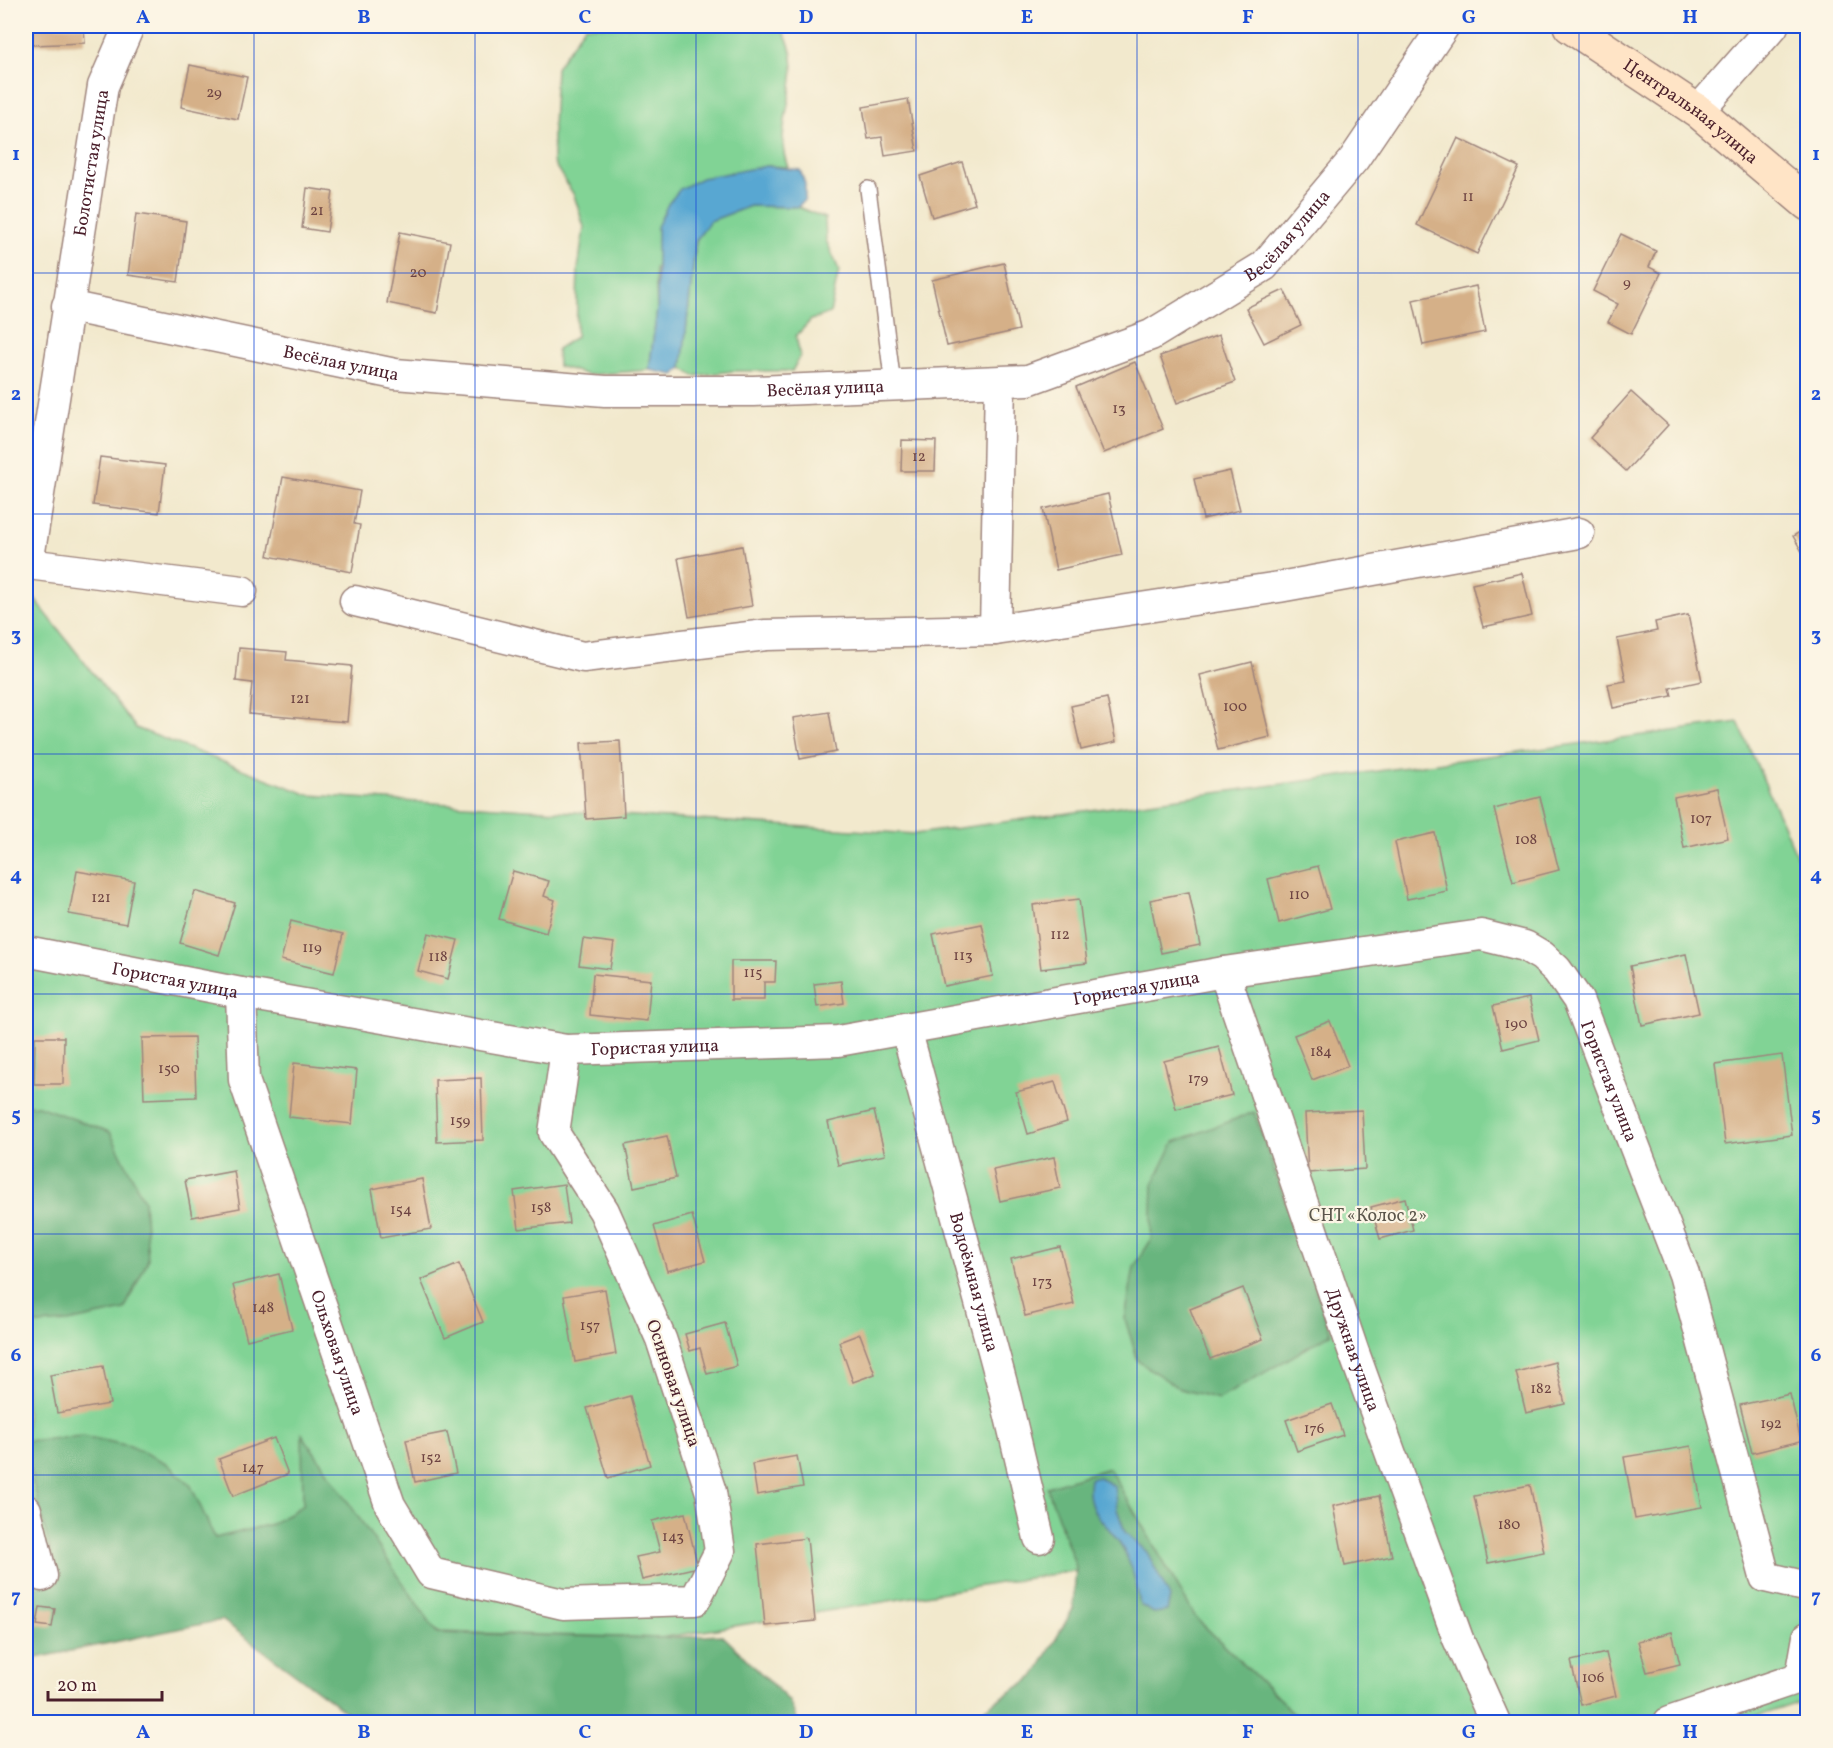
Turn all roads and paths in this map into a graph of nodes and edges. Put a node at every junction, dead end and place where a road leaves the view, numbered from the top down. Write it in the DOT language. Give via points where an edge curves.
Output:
graph roads {
  1 [pos="129,26"];
  2 [pos="1444,26"];
  3 [pos="1570,26"];
  4 [pos="1773,26"];
  5 [pos="1698,111"];
  6 [pos="868,189"];
  7 [pos="1808,204"];
  8 [pos="67,306"];
  9 [pos="1000,382"];
  10 [pos="893,385"];
  11 [pos="1579,533"];
  12 [pos="27,564"];
  13 [pos="242,591"];
  14 [pos="355,601"];
  15 [pos="995,630"];
  16 [pos="26,951"];
  17 [pos="1224,972"];
  18 [pos="241,993"];
  19 [pos="906,1029"];
  20 [pos="566,1050"];
  21 [pos="26,1510"];
  22 [pos="1039,1538"];
  23 [pos="42,1576"];
  24 [pos="1808,1587"];
  25 [pos="562,1604"];
  26 [pos="1808,1637"];
  27 [pos="1495,1722"];
  28 [pos="1669,1722"];
  1 -- 8 [label="street, Болотистая улица" via="103,86"];
  2 -- 9 [label="street, Весёлая улица" via="1354,159 1264,266 1151,335 1028,380"];
  3 -- 5 [label="street, Центральная улица"];
  4 -- 5 [label="street"];
  5 -- 7 [label="street, Центральная улица"];
  6 -- 10 [label="lane"];
  8 -- 10 [label="street, Весёлая улица" via="395,374 605,391 754,391"];
  8 -- 12 [label="street, Болотистая улица"];
  9 -- 10 [label="street, Весёлая улица"];
  9 -- 15 [label="street"];
  11 -- 15 [label="street" via="1279,587"];
  12 -- 13 [label="street"];
  14 -- 15 [label="street" via="583,657 766,635"];
  16 -- 18 [label="street, Гористая улица"];
  17 -- 19 [label="street, Гористая улица"];
  17 -- 24 [label="street, Гористая улица" via="1481,935 1525,946 1557,970 1578,1000 1684,1274 1765,1578"];
  17 -- 27 [label="street, Дружная улица" via="1357,1361 1458,1639"];
  18 -- 20 [label="street, Гористая улица"];
  18 -- 25 [label="street, Ольховая улица" via="244,1080 390,1505 431,1574"];
  19 -- 20 [label="street, Гористая улица" via="838,1041"];
  19 -- 22 [label="street, Водоёмная улица" via="1004,1391"];
  20 -- 25 [label="street, Осиновая улица" via="554,1133 604,1210 661,1340 711,1492 720,1551 695,1600"];
  21 -- 23 [label="street"];
  26 -- 28 [label="street" via="1802,1671 1795,1679"];
}
